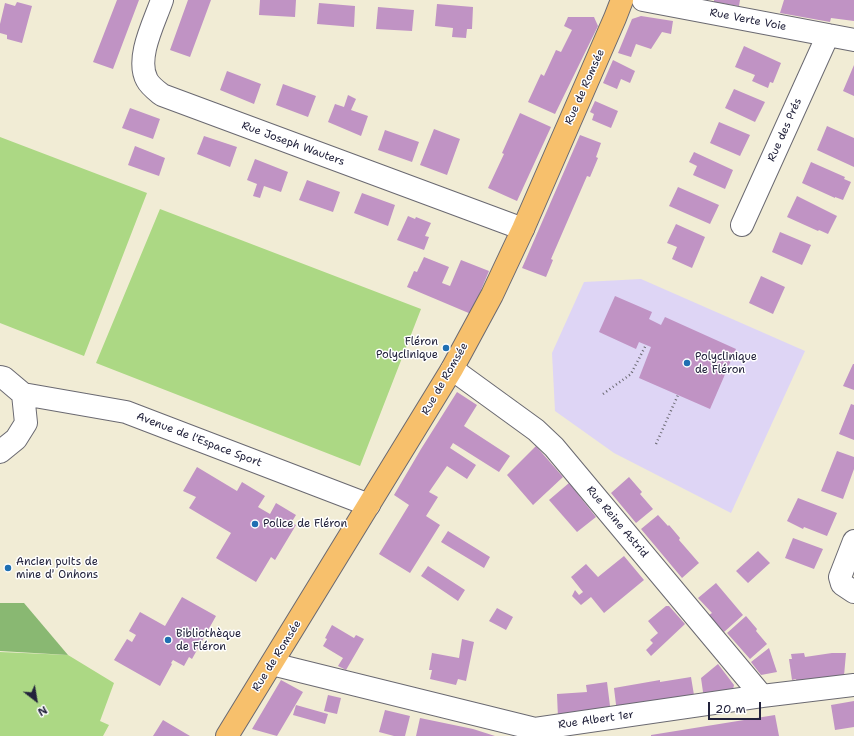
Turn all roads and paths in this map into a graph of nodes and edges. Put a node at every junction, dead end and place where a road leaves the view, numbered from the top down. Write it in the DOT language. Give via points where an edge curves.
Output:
graph roads {
  1 [pos="162,0"];
  2 [pos="622,0"];
  3 [pos="643,0"];
  4 [pos="828,35"];
  5 [pos="854,40"];
  6 [pos="742,225"];
  7 [pos="523,229"];
  8 [pos="646,345"];
  9 [pos="452,369"];
  10 [pos="0,377"];
  11 [pos="23,394"];
  12 [pos="603,394"];
  13 [pos="678,396"];
  14 [pos="656,444"];
  15 [pos="0,452"];
  16 [pos="369,505"];
  17 [pos="854,541"];
  18 [pos="854,592"];
  19 [pos="272,664"];
  20 [pos="854,685"];
  21 [pos="762,696"];
  22 [pos="227,736"];
  1 -- 7 [label="street, Rue Joseph Wauters" via="144,50 143,60 147,80 162,95"];
  2 -- 7 [label="main road, Rue de Romsée"];
  3 -- 4 [label="street, Rue Verte Voie"];
  4 -- 5 [label="street, Rue Verte Voie"];
  4 -- 6 [label="street, Rue des Prés"];
  7 -- 9 [label="main road, Rue de Romsée" via="492,295"];
  8 -- 12 [label="path" via="631,374"];
  9 -- 16 [label="main road, Rue de Romsée"];
  9 -- 21 [label="street, Rue Reine Astrid" via="536,430 554,447"];
  10 -- 11 [label="street"];
  11 -- 15 [label="street" via="26,423 16,439"];
  11 -- 16 [label="street, Avenue de l'Espace Sport" via="126,412"];
  13 -- 14 [label="path"];
  16 -- 19 [label="main road, Rue de Romsée"];
  17 -- 18 [label="street" via="840,577 842,584"];
  19 -- 21 [label="street, Rue Albert 1er" via="535,729"];
  19 -- 22 [label="main road, Rue de Romsée"];
  20 -- 21 [label="street, Rue Albert 1er"];
}
